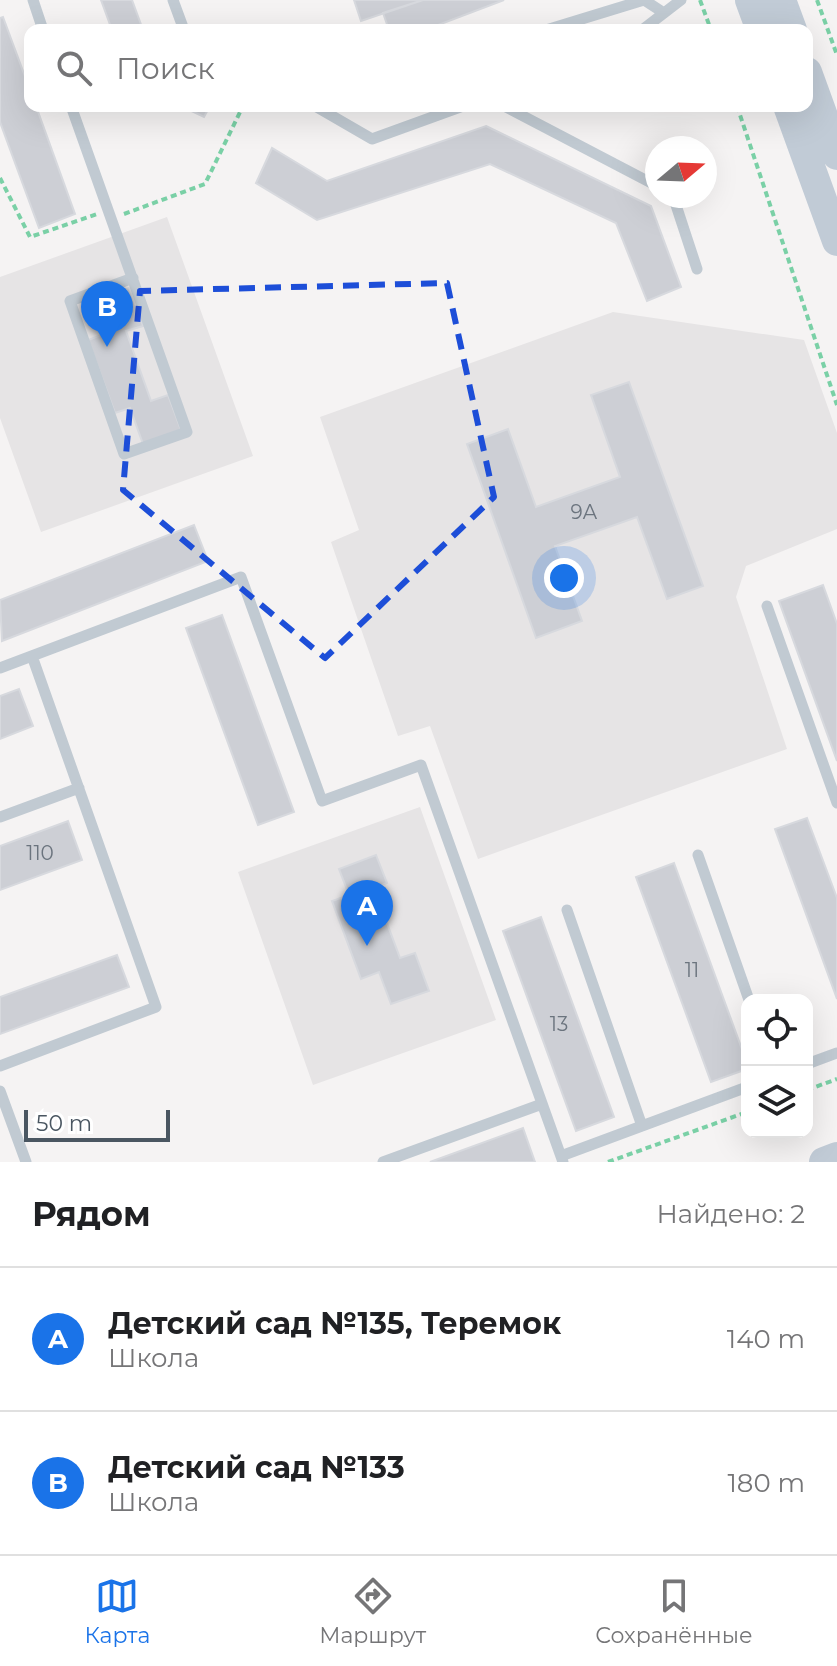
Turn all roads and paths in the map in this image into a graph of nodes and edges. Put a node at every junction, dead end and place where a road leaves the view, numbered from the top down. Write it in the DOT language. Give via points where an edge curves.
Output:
graph roads {
  1 [pos="33,0"];
  2 [pos="173,0"];
  3 [pos="660,0"];
  4 [pos="681,0"];
  5 [pos="700,0"];
  6 [pos="750,0"];
  7 [pos="781,0"];
  8 [pos="817,0"];
  9 [pos="664,13"];
  10 [pos="41,24"];
  11 [pos="182,24"];
  12 [pos="566,24"];
  13 [pos="650,24"];
  14 [pos="709,24"];
  15 [pos="759,24"];
  16 [pos="790,24"];
  17 [pos="837,55"];
  18 [pos="813,89"];
  19 [pos="73,112"];
  20 [pos="240,112"];
  21 [pos="325,112"];
  22 [pos="446,112"];
  23 [pos="515,112"];
  24 [pos="739,112"];
  25 [pos="790,112"];
  26 [pos="837,155"];
  27 [pos="0,178"];
  28 [pos="645,180"];
  29 [pos="677,208"];
  30 [pos="110,214"];
  31 [pos="837,241"];
  32 [pos="697,269"];
  33 [pos="133,278"];
  34 [pos="837,405"];
  35 [pos="767,606"];
  36 [pos="32,656"];
  37 [pos="0,668"];
  38 [pos="79,788"];
  39 [pos="837,803"];
  40 [pos="0,817"];
  41 [pos="698,855"];
  42 [pos="567,910"];
  43 [pos="747,994"];
  44 [pos="837,1053"];
  45 [pos="813,1062"];
  46 [pos="0,1066"];
  47 [pos="837,1079"];
  48 [pos="813,1088"];
  49 [pos="741,1089"];
  50 [pos="0,1091"];
  51 [pos="542,1104"];
  52 [pos="741,1114"];
  53 [pos="642,1126"];
  54 [pos="837,1157"];
  55 [pos="562,1159"];
  56 [pos="26,1162"];
  57 [pos="383,1162"];
  58 [pos="608,1162"];
  59 [pos="824,1162"];
  1 -- 10 [label="lane"];
  2 -- 11 [label="lane"];
  3 -- 9 [label="lane"];
  4 -- 9 [label="lane"];
  5 -- 14 [label="path"];
  6 -- 15 [label="main road"];
  7 -- 16 [label="main road"];
  8 -- 17 [label="path"];
  9 -- 12 [label="lane" via="644,0"];
  9 -- 13 [label="lane"];
  18 -- 26 [label="main road"];
  19 -- 30 [label="lane"];
  20 -- 30 [label="path" via="205,184"];
  21 -- 22 [label="lane" via="372,139"];
  23 -- 28 [label="lane"];
  24 -- 34 [label="path"];
  25 -- 31 [label="main road"];
  27 -- 30 [label="path" via="30,237"];
  29 -- 32 [label="lane"];
  30 -- 33 [label="lane"];
  33 -- 33 [label="lane" via="187,432 124,454 70,301"];
  35 -- 39 [label="lane"];
  36 -- 37 [label="lane"];
  36 -- 38 [label="lane"];
  36 -- 51 [label="lane" via="241,577 322,801 421,765"];
  38 -- 40 [label="lane"];
  38 -- 46 [label="lane" via="156,1007"];
  41 -- 43 [label="lane"];
  42 -- 53 [label="lane"];
  44 -- 45 [label="lane"];
  47 -- 48 [label="path"];
  49 -- 53 [label="lane"];
  50 -- 56 [label="lane"];
  51 -- 55 [label="lane"];
  51 -- 57 [label="lane"];
  52 -- 58 [label="path"];
  53 -- 55 [label="lane"];
  54 -- 59 [label="main road"];
}
